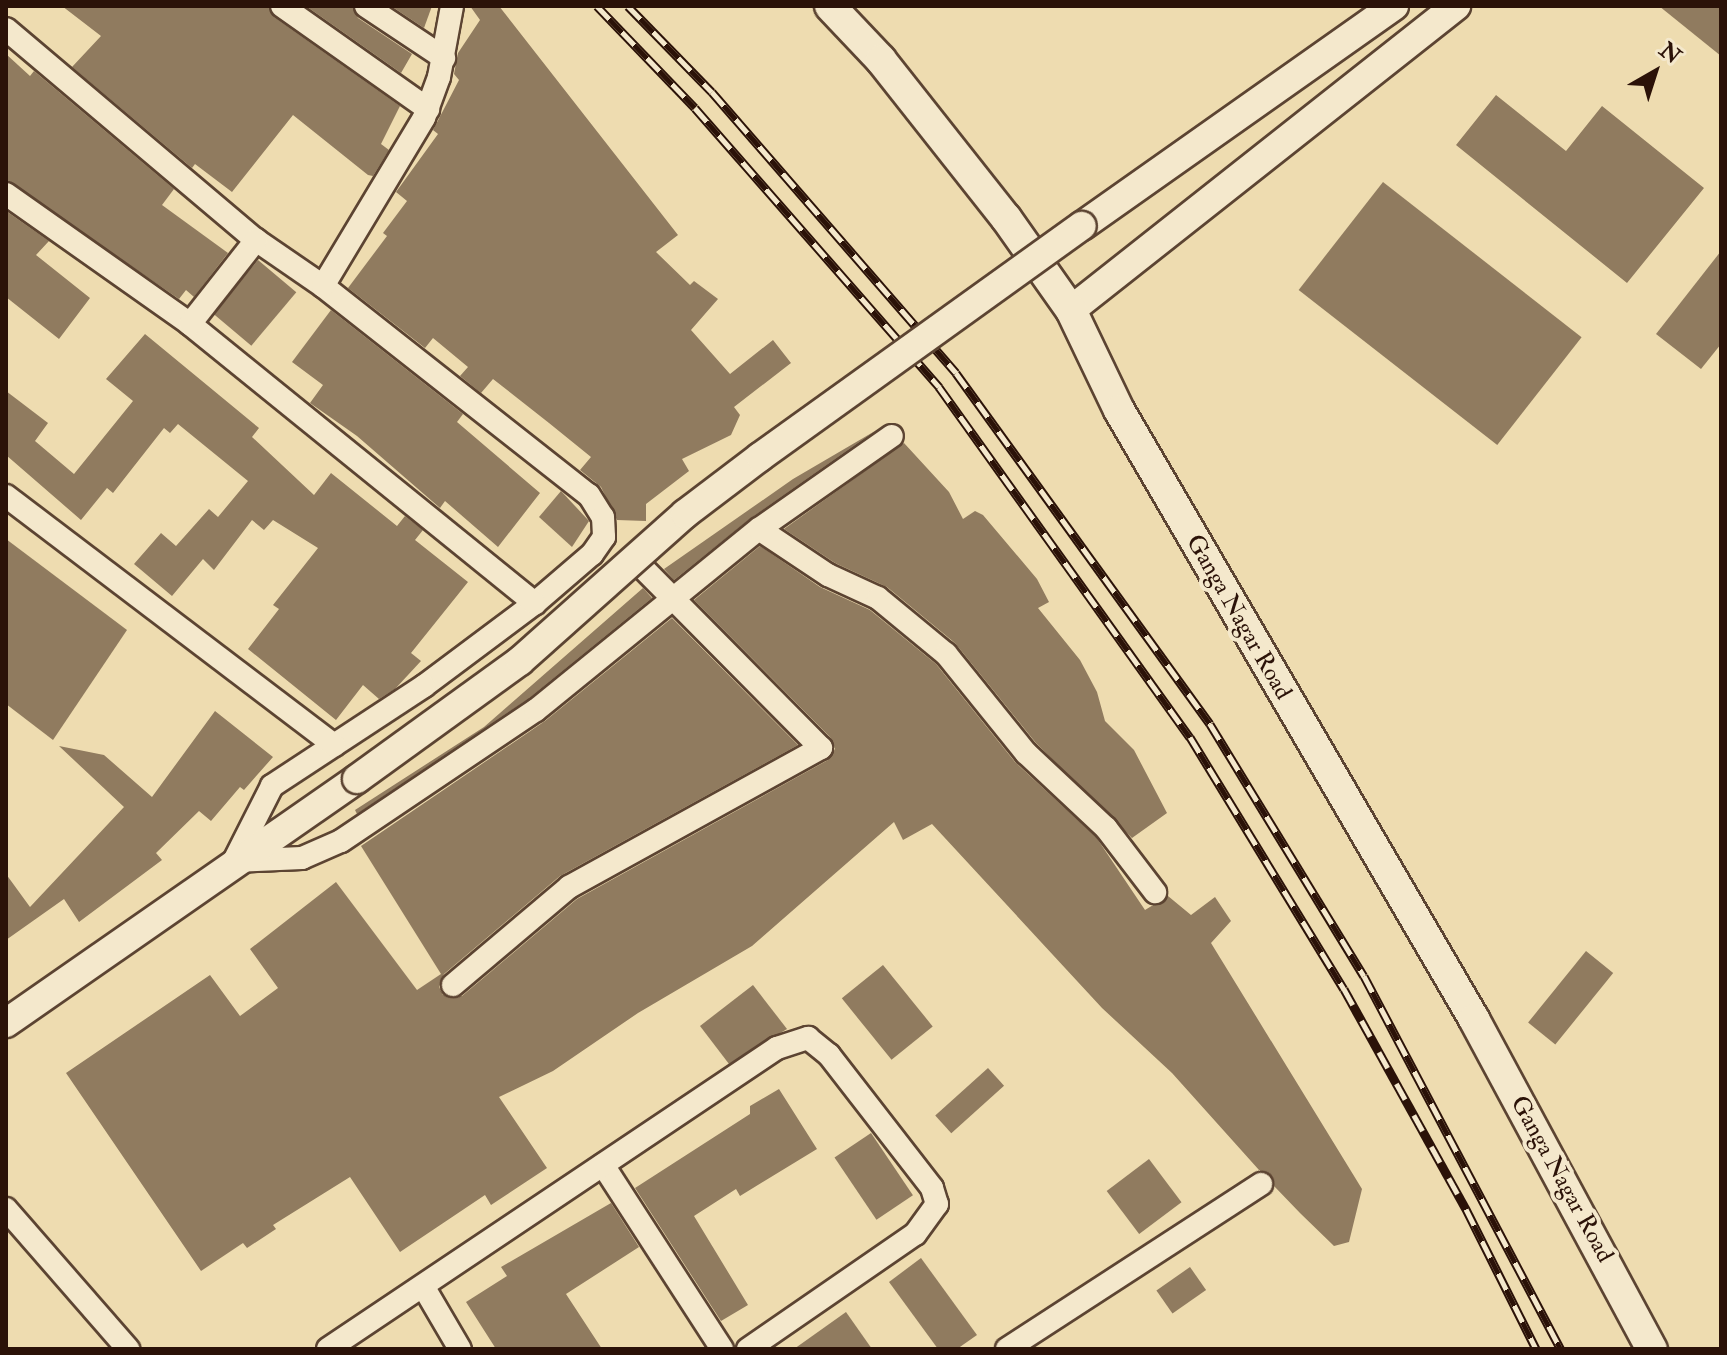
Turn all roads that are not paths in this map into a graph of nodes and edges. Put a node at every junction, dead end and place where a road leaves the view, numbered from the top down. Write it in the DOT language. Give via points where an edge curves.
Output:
graph roads {
  1 [pos="282,6"];
  2 [pos="366,6"];
  3 [pos="452,6"];
  4 [pos="830,6"];
  5 [pos="1394,6"];
  6 [pos="1456,6"];
  7 [pos="6,29"];
  8 [pos="444,58"];
  9 [pos="428,109"];
  10 [pos="6,194"];
  11 [pos="256,240"];
  12 [pos="323,286"];
  13 [pos="1071,310"];
  14 [pos="190,324"];
  15 [pos="892,436"];
  16 [pos="6,496"];
  17 [pos="759,529"];
  18 [pos="634,559"];
  19 [pos="673,598"];
  20 [pos="535,603"];
  21 [pos="334,745"];
  22 [pos="234,861"];
  23 [pos="1155,892"];
  24 [pos="453,985"];
  25 [pos="6,1023"];
  26 [pos="603,1165"];
  27 [pos="1261,1184"];
  28 [pos="6,1209"];
  29 [pos="423,1286"];
  30 [pos="774,1342"];
  31 [pos="1036,1342"];
  32 [pos="128,1349"];
  33 [pos="328,1349"];
  34 [pos="460,1349"];
  35 [pos="722,1349"];
  36 [pos="748,1349"];
  37 [pos="1007,1349"];
  38 [pos="1652,1349"];
  1 -- 9 [label="street"];
  2 -- 8 [label="street"];
  3 -- 8 [label="street"];
  4 -- 13 [label="main road, Ganga Nagar Road" via="881,60"];
  5 -- 18 [label="street, bridge" via="760,457"];
  6 -- 13 [label="street"];
  7 -- 11 [label="street" via="92,107"];
  8 -- 9 [label="street"];
  9 -- 12 [label="street"];
  10 -- 14 [label="street"];
  11 -- 12 [label="street"];
  11 -- 14 [label="street"];
  12 -- 20 [label="street" via="589,495 603,517 604,537"];
  13 -- 38 [label="main road, Ganga Nagar Road" via="1119,410 1474,1019"];
  14 -- 20 [label="street"];
  15 -- 17 [label="street"];
  16 -- 21 [label="street"];
  17 -- 19 [label="street"];
  17 -- 23 [label="street" via="828,575 878,598 946,654 1026,753 1106,828"];
  18 -- 19 [label="street"];
  18 -- 22 [label="street, bridge" via="520,661"];
  19 -- 22 [label="street" via="536,710 341,841 302,858"];
  19 -- 24 [label="street" via="821,748 569,887"];
  20 -- 21 [label="street"];
  21 -- 22 [label="street" via="272,786"];
  22 -- 25 [label="street"];
  26 -- 29 [label="street"];
  26 -- 30 [label="street" via="777,1048 794,1039 818,1043 932,1188 937,1204 915,1234"];
  26 -- 35 [label="street"];
  27 -- 31 [label="street"];
  28 -- 32 [label="street"];
  29 -- 33 [label="street"];
  29 -- 34 [label="street"];
  30 -- 36 [label="street"];
  31 -- 37 [label="street"];
}
